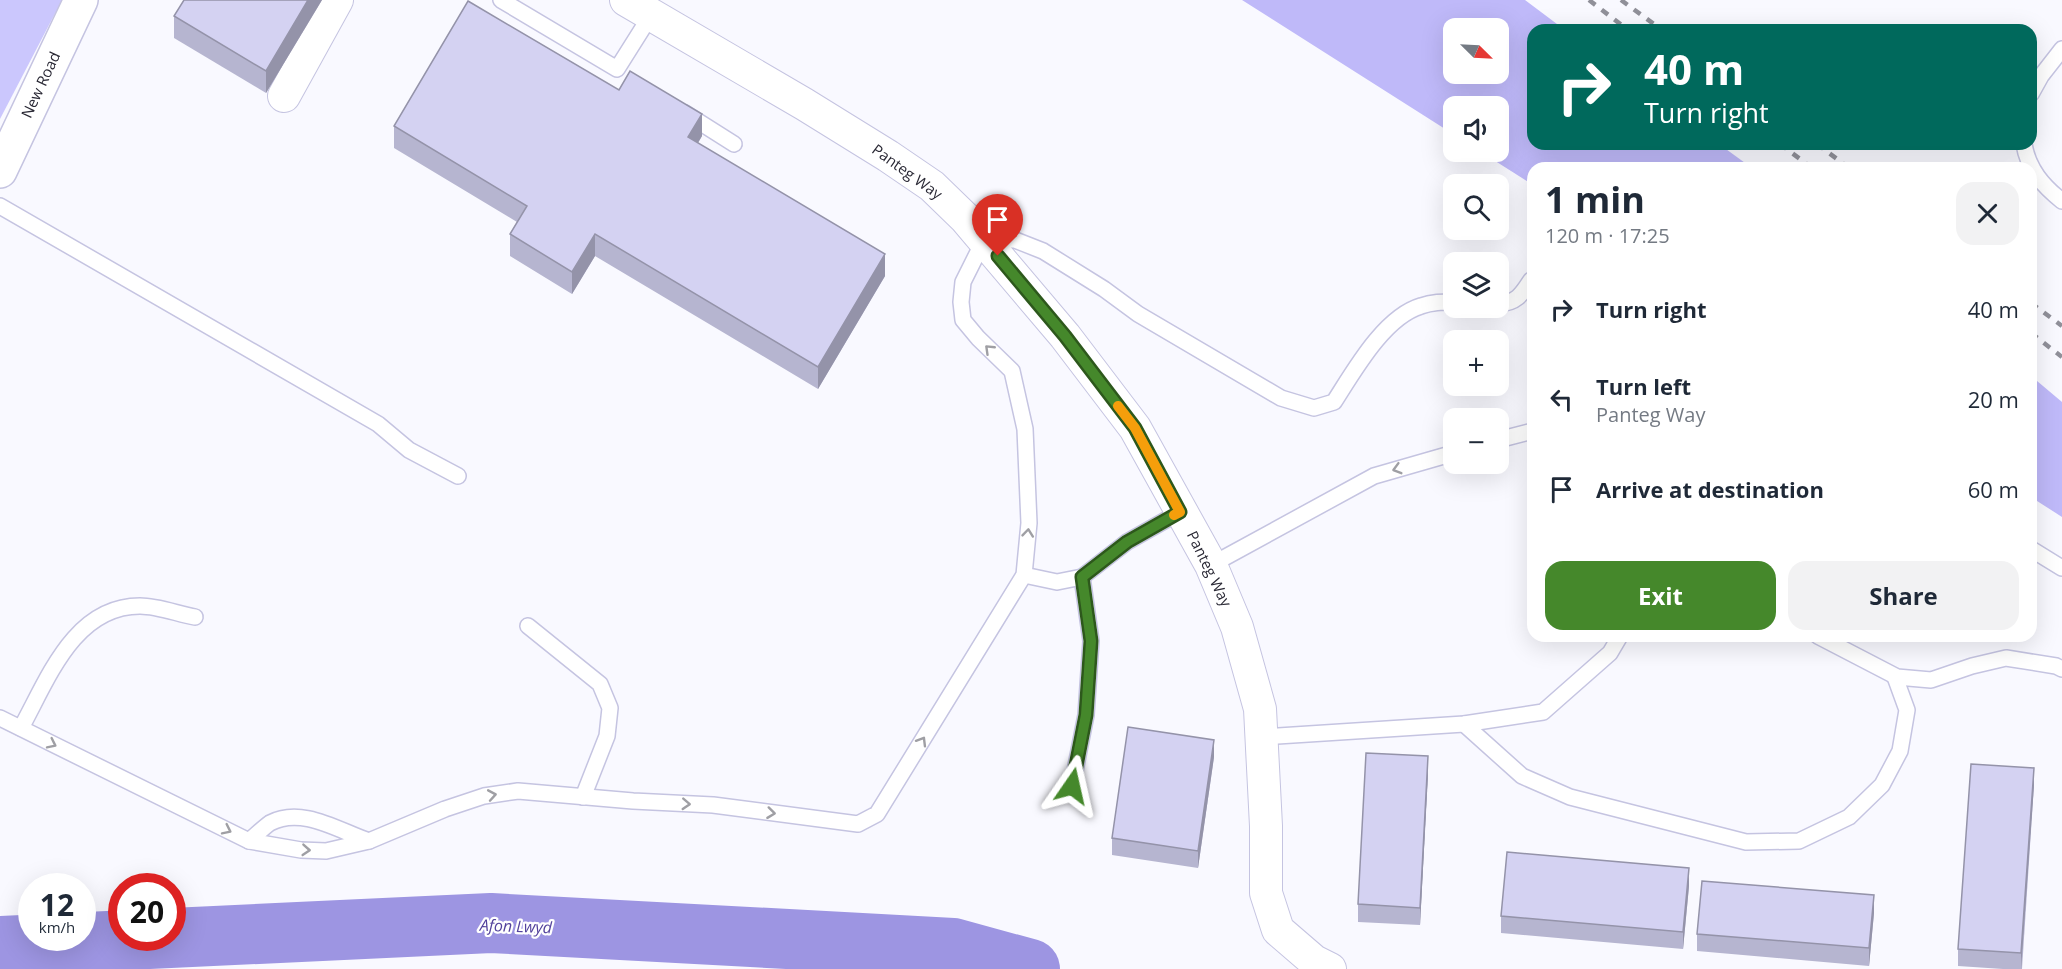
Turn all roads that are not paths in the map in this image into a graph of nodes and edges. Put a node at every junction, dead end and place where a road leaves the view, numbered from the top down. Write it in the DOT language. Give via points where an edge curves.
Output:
graph roads {
  1 [pos="81,0"];
  2 [pos="337,0"];
  3 [pos="501,0"];
  4 [pos="638,8"];
  5 [pos="2062,49"];
  6 [pos="2037,83"];
  7 [pos="284,96"];
  8 [pos="675,107"];
  9 [pos="734,144"];
  10 [pos="0,171"];
  11 [pos="2037,177"];
  12 [pos="2062,201"];
  13 [pos="0,206"];
  14 [pos="984,240"];
  15 [pos="1527,287"];
  16 [pos="1443,302"];
  17 [pos="1509,303"];
  18 [pos="1527,432"];
  19 [pos="1509,437"];
  20 [pos="1443,456"];
  21 [pos="458,476"];
  22 [pos="1180,512"];
  23 [pos="2037,553"];
  24 [pos="1210,565"];
  25 [pos="2062,568"];
  26 [pos="1024,575"];
  27 [pos="1082,577"];
  28 [pos="195,617"];
  29 [pos="528,626"];
  30 [pos="1616,642"];
  31 [pos="1829,642"];
  32 [pos="2062,669"];
  33 [pos="1895,677"];
  34 [pos="0,718"];
  35 [pos="1464,724"];
  36 [pos="21,728"];
  37 [pos="1263,737"];
  38 [pos="1072,786"];
  39 [pos="583,797"];
  40 [pos="249,841"];
  41 [pos="369,841"];
  42 [pos="1329,969"];
  1 -- 10 [label="street, New Road"];
  2 -- 7 [label="street"];
  3 -- 4 [label="lane" via="621,72"];
  4 -- 14 [label="street, Panteg Way" via="888,156 932,186"];
  5 -- 6 [label="lane"];
  8 -- 9 [label="lane"];
  11 -- 12 [label="lane"];
  13 -- 21 [label="lane" via="378,424 409,450"];
  14 -- 16 [label="lane" via="1015,240 1043,251 1214,360 1281,398 1314,408 1334,402 1392,323 1419,306"];
  14 -- 22 [label="street, Panteg Way" via="1065,336 1135,428"];
  26 -- 14 [label="lane, one-way" via="1029,523 1025,429 1012,371 963,320 963,282"];
  15 -- 17 [label="lane"];
  18 -- 19 [label="lane"];
  20 -- 24 [label="lane, one-way" via="1374,476"];
  22 -- 24 [label="street, Panteg Way"];
  22 -- 27 [label="lane" via="1127,542"];
  23 -- 25 [label="lane"];
  24 -- 37 [label="street, Panteg Way" via="1237,627 1260,708"];
  26 -- 27 [label="lane" via="1057,582"];
  39 -- 26 [label="lane, one-way" via="713,806 858,824 877,814"];
  27 -- 38 [label="lane" via="1091,641 1086,715"];
  28 -- 36 [label="lane" via="142,606 118,608 90,621 62,652"];
  29 -- 39 [label="lane" via="600,684 610,708 607,736"];
  30 -- 35 [label="lane" via="1610,653 1543,712"];
  31 -- 33 [label="lane"];
  32 -- 33 [label="lane" via="2006,658 1931,680"];
  33 -- 35 [label="lane" via="1907,710 1900,751 1882,785 1849,817 1799,842 1746,842 1570,797 1522,776"];
  34 -- 36 [label="lane"];
  35 -- 37 [label="lane"];
  36 -- 40 [label="lane, one-way"];
  37 -- 42 [label="street, Panteg Way" via="1266,893 1278,930"];
  41 -- 39 [label="lane, one-way" via="484,796 518,791"];
  40 -- 41 [label="lane, one-way" via="326,851"];
  40 -- 41 [label="lane" via="270,824 284,819 308,819"];
}
